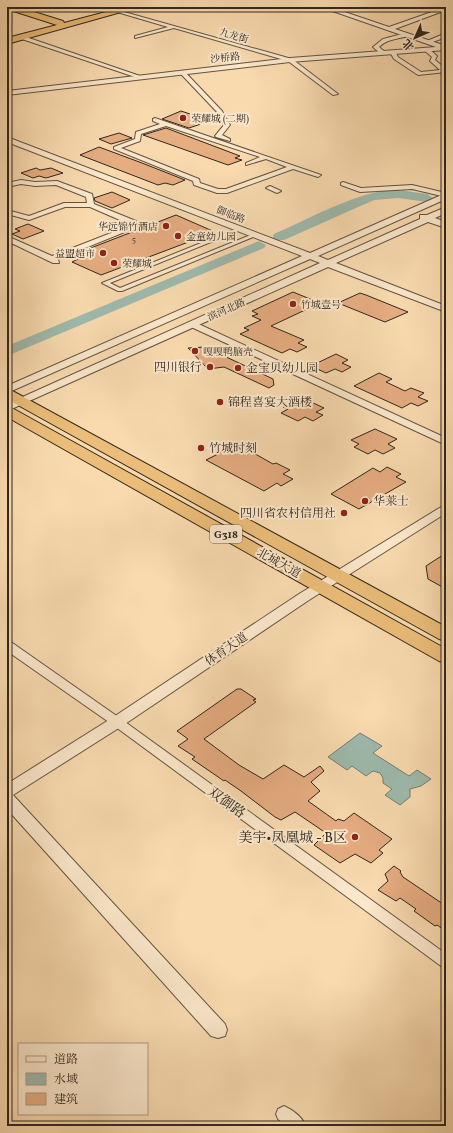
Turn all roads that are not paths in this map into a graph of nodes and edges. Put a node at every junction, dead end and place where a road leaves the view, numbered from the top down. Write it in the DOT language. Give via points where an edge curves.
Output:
graph roads {
  1 [pos="9,7"];
  2 [pos="135,7"];
  3 [pos="324,7"];
  4 [pos="330,7"];
  5 [pos="446,8"];
  6 [pos="7,9"];
  7 [pos="119,9"];
  8 [pos="58,23"];
  9 [pos="173,27"];
  10 [pos="389,29"];
  11 [pos="406,35"];
  12 [pos="446,35"];
  13 [pos="7,36"];
  14 [pos="21,37"];
  15 [pos="137,37"];
  16 [pos="7,41"];
  17 [pos="430,41"];
  18 [pos="446,47"];
  19 [pos="427,50"];
  20 [pos="393,52"];
  21 [pos="383,53"];
  22 [pos="290,60"];
  23 [pos="182,72"];
  24 [pos="140,77"];
  25 [pos="7,93"];
  26 [pos="335,94"];
  27 [pos="155,120"];
  28 [pos="166,124"];
  29 [pos="7,139"];
  30 [pos="246,146"];
  31 [pos="266,157"];
  32 [pos="248,164"];
  33 [pos="293,167"];
  34 [pos="318,176"];
  35 [pos="252,182"];
  36 [pos="343,184"];
  37 [pos="7,185"];
  38 [pos="270,188"];
  39 [pos="446,195"];
  40 [pos="91,204"];
  41 [pos="444,211"];
  42 [pos="7,212"];
  43 [pos="409,212"];
  44 [pos="428,219"];
  45 [pos="446,225"];
  46 [pos="240,229"];
  47 [pos="256,235"];
  48 [pos="7,238"];
  49 [pos="189,249"];
  50 [pos="204,255"];
  51 [pos="310,256"];
  52 [pos="328,263"];
  53 [pos="446,309"];
  54 [pos="192,324"];
  55 [pos="7,392"];
  56 [pos="14,404"];
  57 [pos="7,411"];
  58 [pos="446,442"];
  59 [pos="446,508"];
  60 [pos="339,576"];
  61 [pos="321,587"];
  62 [pos="446,635"];
  63 [pos="7,645"];
  64 [pos="446,657"];
  65 [pos="116,722"];
  66 [pos="7,792"];
  67 [pos="7,800"];
  68 [pos="446,962"];
  69 [pos="218,1030"];
  70 [pos="284,1114"];
  71 [pos="298,1126"];
  1 -- 8 [label="highway"];
  2 -- 7 [label="highway"];
  3 -- 10 [label="street"];
  4 -- 10 [label="street"];
  5 -- 10 [label="street"];
  6 -- 8 [label="highway"];
  7 -- 8 [label="highway"];
  7 -- 9 [label="street, 九龙街"];
  7 -- 14 [label="highway"];
  8 -- 13 [label="highway"];
  9 -- 15 [label="street"];
  9 -- 22 [label="street, 九龙街"];
  10 -- 11 [label="street"];
  10 -- 17 [label="street"];
  11 -- 18 [label="street"];
  11 -- 21 [label="street" via="387,39 377,45 376,48"];
  12 -- 17 [label="street"];
  14 -- 16 [label="highway"];
  14 -- 24 [label="street"];
  17 -- 18 [label="street"];
  18 -- 19 [label="street, 沙桥路"];
  19 -- 20 [label="street, 沙桥路"];
  19 -- 20 [label="street" via="435,57 432,60 445,71 420,74 396,58"];
  20 -- 21 [label="street, 沙桥路"];
  21 -- 22 [label="street, 沙桥路"];
  22 -- 23 [label="street, 沙桥路"];
  22 -- 26 [label="street"];
  23 -- 24 [label="street, 沙桥路"];
  23 -- 30 [label="street" via="220,112 227,123 218,136"];
  24 -- 25 [label="street, 沙桥路"];
  27 -- 28 [label="street"];
  28 -- 31 [label="street"];
  28 -- 35 [label="street" via="138,133 138,140 116,148 117,150 197,180 196,184 217,191 227,191"];
  29 -- 46 [label="street, 御临路"];
  31 -- 32 [label="street"];
  31 -- 33 [label="street"];
  33 -- 34 [label="street"];
  33 -- 35 [label="street"];
  35 -- 38 [label="street"];
  36 -- 39 [label="street" via="360,190 412,187"];
  37 -- 40 [label="street" via="21,182 58,183 89,196"];
  39 -- 43 [label="street, 滨河北路"];
  40 -- 42 [label="street" via="64,205 29,218"];
  40 -- 48 [label="street" via="134,223 133,227 54,260"];
  41 -- 44 [label="street, 滨河北路"];
  43 -- 44 [label="street"];
  43 -- 51 [label="street, 滨河北路"];
  44 -- 45 [label="street"];
  44 -- 52 [label="street, 滨河北路"];
  46 -- 47 [label="street, 御临路"];
  46 -- 49 [label="street"];
  47 -- 50 [label="street"];
  47 -- 51 [label="street, 御临路"];
  49 -- 50 [label="street"];
  49 -- 50 [label="street" via="106,283 120,290"];
  51 -- 52 [label="street, 御临路"];
  51 -- 55 [label="street, 滨河北路"];
  52 -- 53 [label="street, 御临路"];
  52 -- 54 [label="street, 滨河北路"];
  54 -- 56 [label="street, 滨河北路"];
  54 -- 58 [label="street"];
  55 -- 56 [label="highway, 北城大道 / G318"];
  56 -- 60 [label="highway, 北城大道 / G318"];
  57 -- 61 [label="highway, 北城大道 / G318"];
  59 -- 60 [label="street, 体育大道"];
  60 -- 61 [label="street, 体育大道"];
  60 -- 62 [label="highway, 北城大道 / G318"];
  61 -- 64 [label="highway, 北城大道 / G318"];
  61 -- 65 [label="street, 体育大道"];
  63 -- 65 [label="street, 双御路"];
  65 -- 66 [label="street, 体育大道"];
  65 -- 68 [label="street, 双御路"];
  67 -- 69 [label="street"];
  70 -- 71 [label="street"];
}
